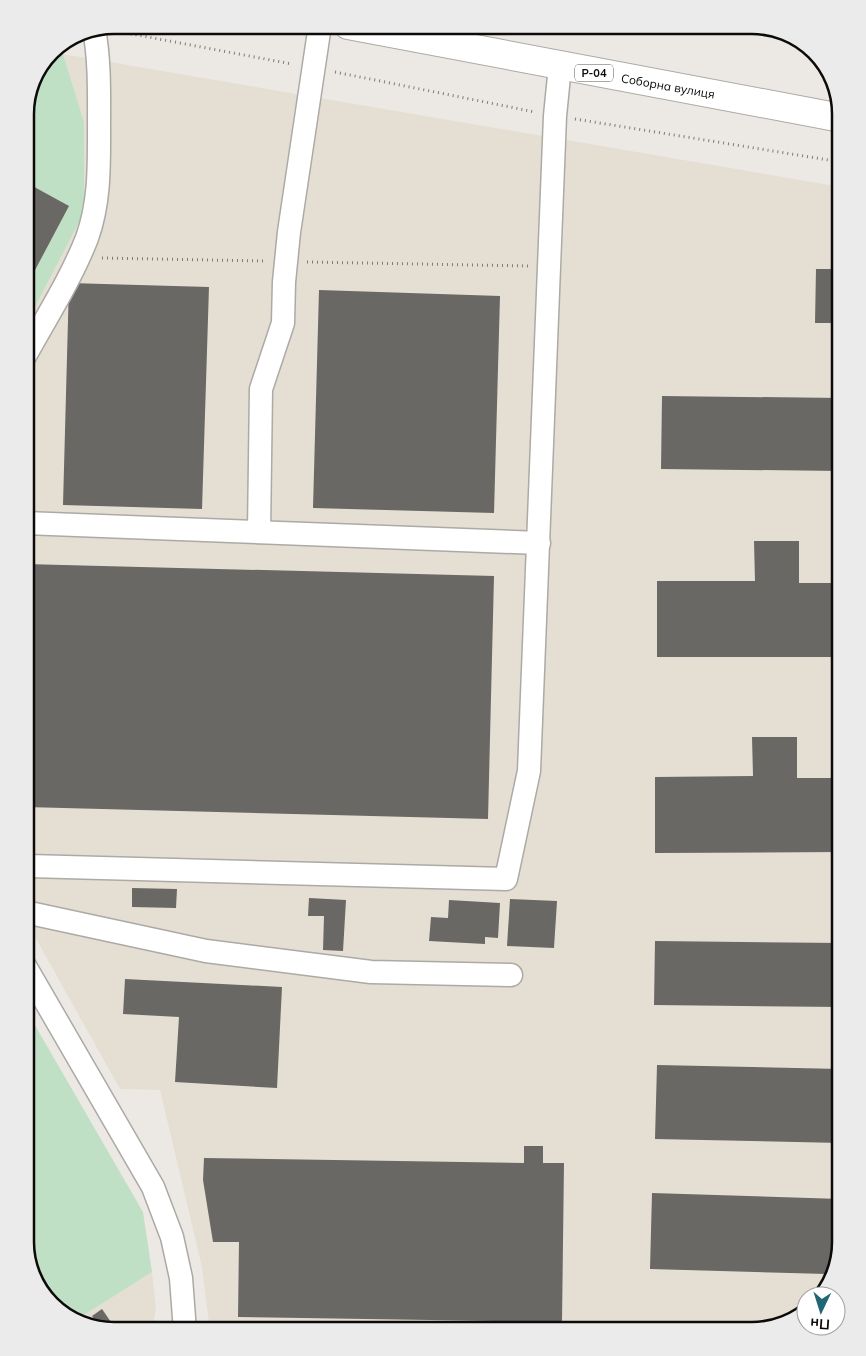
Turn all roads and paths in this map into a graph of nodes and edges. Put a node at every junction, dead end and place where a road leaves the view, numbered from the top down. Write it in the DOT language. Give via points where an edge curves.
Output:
graph roads {
  1 [pos="102,34"];
  2 [pos="124,34"];
  3 [pos="319,34"];
  4 [pos="395,34"];
  5 [pos="560,66"];
  6 [pos="313,68"];
  7 [pos="555,116"];
  8 [pos="832,116"];
  9 [pos="832,161"];
  10 [pos="78,257"];
  11 [pos="286,261"];
  12 [pos="549,266"];
  13 [pos="34,339"];
  14 [pos="34,523"];
  15 [pos="259,532"];
  16 [pos="539,543"];
  17 [pos="34,866"];
  18 [pos="34,914"];
  19 [pos="511,975"];
  20 [pos="34,982"];
  21 [pos="184,1322"];
  1 -- 10 [label="street" via="98,47 98,190 87,237"];
  2 -- 6 [label="path"];
  3 -- 6 [label="street"];
  4 -- 5 [label="main road, Соборна вулиця / Р-04"];
  5 -- 7 [label="street"];
  5 -- 8 [label="main road, Соборна вулиця / Р-04"];
  6 -- 7 [label="path"];
  6 -- 11 [label="street"];
  7 -- 9 [label="path"];
  7 -- 12 [label="street"];
  10 -- 11 [label="path"];
  10 -- 13 [label="street"];
  11 -- 12 [label="path"];
  11 -- 15 [label="street" via="283,323 261,389"];
  12 -- 16 [label="street"];
  14 -- 15 [label="street"];
  15 -- 16 [label="street"];
  16 -- 17 [label="street" via="529,771 506,879"];
  18 -- 19 [label="street" via="206,950 371,972"];
  20 -- 21 [label="street" via="153,1187 172,1237 181,1278"];
}
